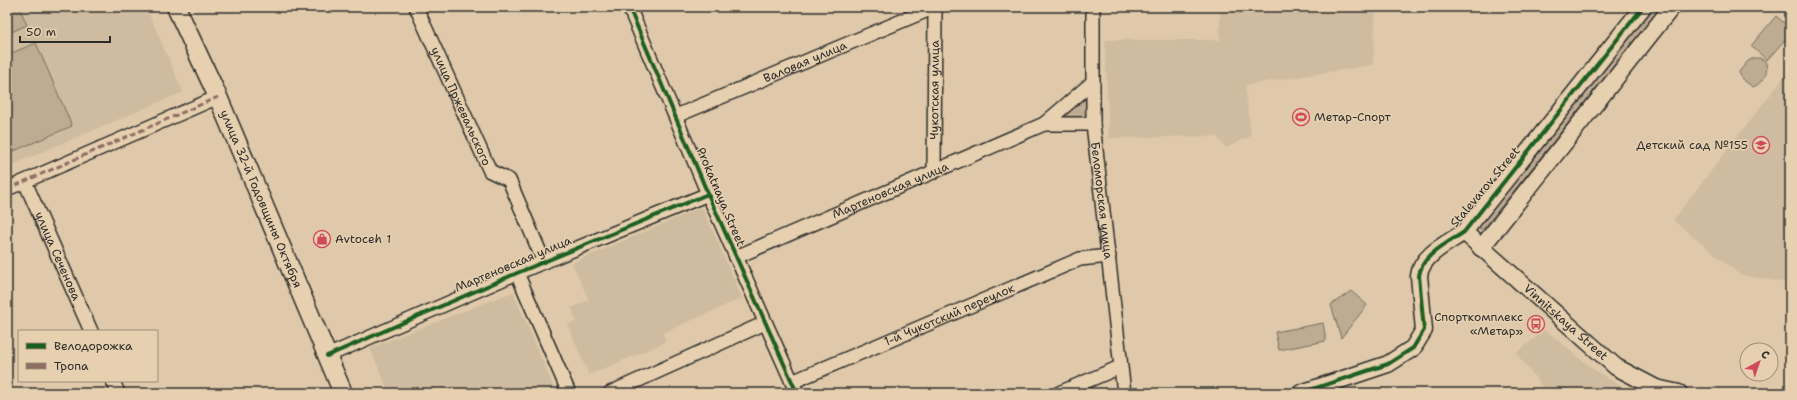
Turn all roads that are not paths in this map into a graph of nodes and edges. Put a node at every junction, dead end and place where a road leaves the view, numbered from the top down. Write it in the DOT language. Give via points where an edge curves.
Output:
graph roads {
  1 [pos="416,7"];
  2 [pos="629,7"];
  3 [pos="935,7"];
  4 [pos="1093,7"];
  5 [pos="1643,7"];
  6 [pos="1672,7"];
  7 [pos="179,8"];
  8 [pos="1093,82"];
  9 [pos="218,97"];
  10 [pos="676,116"];
  11 [pos="1044,124"];
  12 [pos="1092,124"];
  13 [pos="934,172"];
  14 [pos="25,182"];
  15 [pos="7,189"];
  16 [pos="708,194"];
  17 [pos="1464,232"];
  18 [pos="1481,248"];
  19 [pos="1109,256"];
  20 [pos="736,258"];
  21 [pos="544,262"];
  22 [pos="517,273"];
  23 [pos="765,323"];
  24 [pos="91,330"];
  25 [pos="327,356"];
  26 [pos="1120,367"];
  27 [pos="113,382"];
  28 [pos="794,387"];
  29 [pos="118,393"];
  30 [pos="343,393"];
  31 [pos="569,393"];
  32 [pos="610,393"];
  33 [pos="1059,393"];
  34 [pos="1124,393"];
  35 [pos="1301,393"];
  36 [pos="1679,393"];
  1 -- 21 [label="street, улица Пржевальского" via="490,171 508,180"];
  2 -- 10 [label="street, Prokatnaya Street"];
  3 -- 10 [label="street, Валовая улица"];
  3 -- 13 [label="street, Чукотская улица"];
  4 -- 8 [label="street, Беломорская улица"];
  5 -- 17 [label="street, Stalevarov Street"];
  6 -- 18 [label="street"];
  7 -- 9 [label="main road, улица 32-й Годовщины Октября"];
  8 -- 11 [label="street"];
  8 -- 12 [label="street, Беломорская улица"];
  9 -- 14 [label="street"];
  9 -- 25 [label="main road, улица 32-й Годовщины Октября"];
  10 -- 16 [label="street, Prokatnaya Street"];
  11 -- 12 [label="street"];
  11 -- 13 [label="street, Мартеновская улица"];
  12 -- 19 [label="street, Беломорская улица"];
  13 -- 20 [label="street, Мартеновская улица"];
  14 -- 15 [label="street"];
  14 -- 24 [label="street, улица Сеченова"];
  16 -- 20 [label="street, Prokatnaya Street"];
  16 -- 21 [label="street, Мартеновская улица"];
  17 -- 18 [label="street, Vinnitskaya Street"];
  17 -- 35 [label="street, Stalevarov Street" via="1425,260 1420,267 1424,330 1413,348 1388,364"];
  18 -- 36 [label="street, Vinnitskaya Street" via="1616,367 1656,388"];
  19 -- 26 [label="street, Беломорская улица"];
  19 -- 28 [label="street, 1-й Чукотский переулок" via="1080,259"];
  20 -- 23 [label="street, Prokatnaya Street"];
  21 -- 22 [label="street, Мартеновская улица"];
  22 -- 25 [label="street, Мартеновская улица"];
  22 -- 31 [label="street"];
  23 -- 28 [label="street, Prokatnaya Street"];
  23 -- 32 [label="street"];
  25 -- 30 [label="main road, улица 32-й Годовщины Октября"];
  26 -- 33 [label="street"];
  26 -- 34 [label="street, Беломорская улица"];
  27 -- 29 [label="street"];
}
